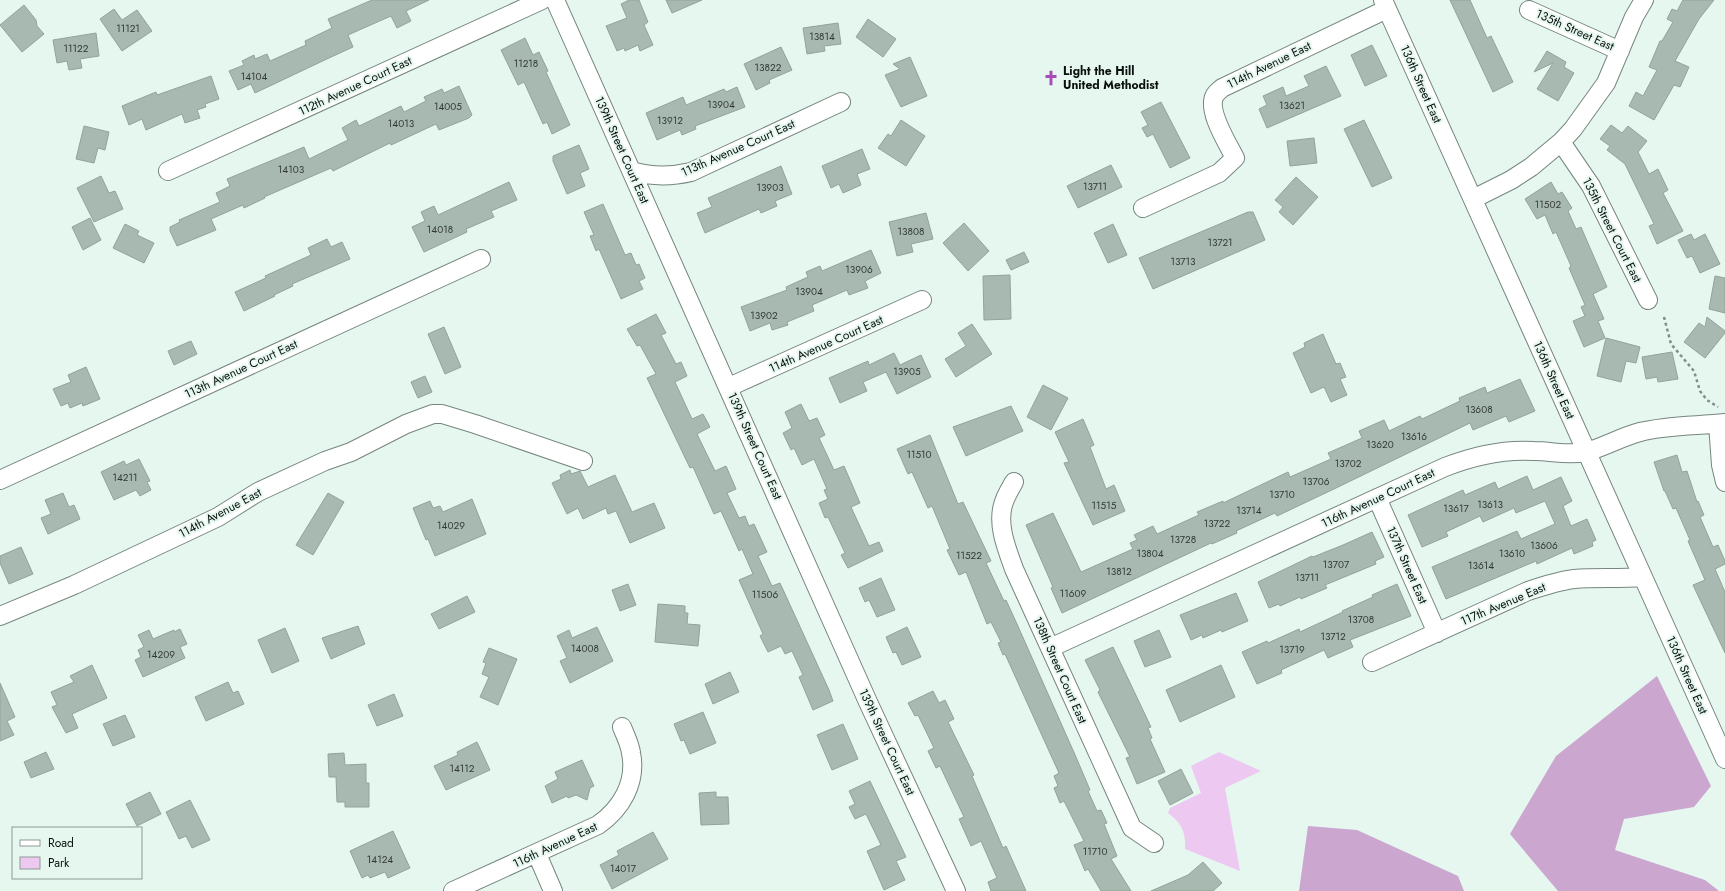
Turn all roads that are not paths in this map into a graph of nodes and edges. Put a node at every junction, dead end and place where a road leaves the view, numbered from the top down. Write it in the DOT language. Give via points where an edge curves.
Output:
graph roads {
  1 [pos="542,0"];
  2 [pos="556,0"];
  3 [pos="1644,0"];
  4 [pos="1385,5"];
  5 [pos="1529,10"];
  6 [pos="1620,51"];
  7 [pos="841,102"];
  8 [pos="1561,142"];
  9 [pos="168,171"];
  10 [pos="632,171"];
  11 [pos="1473,199"];
  12 [pos="1143,208"];
  13 [pos="482,259"];
  14 [pos="922,300"];
  15 [pos="1648,300"];
  16 [pos="729,387"];
  17 [pos="1720,418"];
  18 [pos="1586,452"];
  19 [pos="583,461"];
  20 [pos="0,480"];
  21 [pos="1014,482"];
  22 [pos="1725,482"];
  23 [pos="1377,498"];
  24 [pos="1642,577"];
  25 [pos="0,616"];
  26 [pos="1437,633"];
  27 [pos="1050,648"];
  28 [pos="1372,662"];
  29 [pos="622,727"];
  30 [pos="1725,759"];
  31 [pos="1154,843"];
  32 [pos="537,854"];
  33 [pos="453,891"];
  34 [pos="553,891"];
  35 [pos="956,891"];
  1 -- 9 [label="street, 112th Avenue Court East"];
  2 -- 10 [label="street, 139th Street Court East"];
  3 -- 6 [label="street"];
  4 -- 11 [label="street, 136th Street East"];
  4 -- 12 [label="street, 114th Avenue East" via="1222,88 1215,95 1214,113 1235,158 1219,173"];
  5 -- 6 [label="street, 135th Street East"];
  6 -- 8 [label="street" via="1614,68 1598,96"];
  7 -- 10 [label="street, 113th Avenue Court East" via="691,172 647,176"];
  8 -- 11 [label="street" via="1536,164"];
  8 -- 15 [label="street, 135th Street Court East" via="1591,186"];
  10 -- 16 [label="street, 139th Street Court East" via="666,252"];
  11 -- 18 [label="street, 136th Street East"];
  13 -- 20 [label="street, 113th Avenue Court East"];
  14 -- 16 [label="street, 114th Avenue Court East"];
  16 -- 35 [label="street, 139th Street Court East" via="868,702"];
  17 -- 18 [label="street, 116th Avenue Court East" via="1641,432 1610,441"];
  17 -- 22 [label="street" via="1721,465"];
  18 -- 23 [label="street, 116th Avenue Court East" via="1562,455 1513,451 1464,460"];
  18 -- 24 [label="street, 136th Street East"];
  19 -- 25 [label="street, 114th Avenue East" via="442,414 433,414 258,492 206,522 74,585"];
  21 -- 27 [label="street, 138th Street Court East" via="1003,505 1001,523 1014,569"];
  23 -- 26 [label="street, 137th Street East"];
  23 -- 27 [label="street, 116th Avenue Court East"];
  24 -- 26 [label="street, 117th Avenue East" via="1574,579 1551,584 1528,591"];
  24 -- 30 [label="street, 136th Street East"];
  26 -- 28 [label="street, 117th Avenue East"];
  27 -- 31 [label="street, 138th Street Court East" via="1132,828"];
  29 -- 32 [label="street, 116th Avenue East" via="631,754 632,775 620,805 609,818 598,825"];
  32 -- 33 [label="street, 116th Avenue East"];
  32 -- 34 [label="street"];
}
